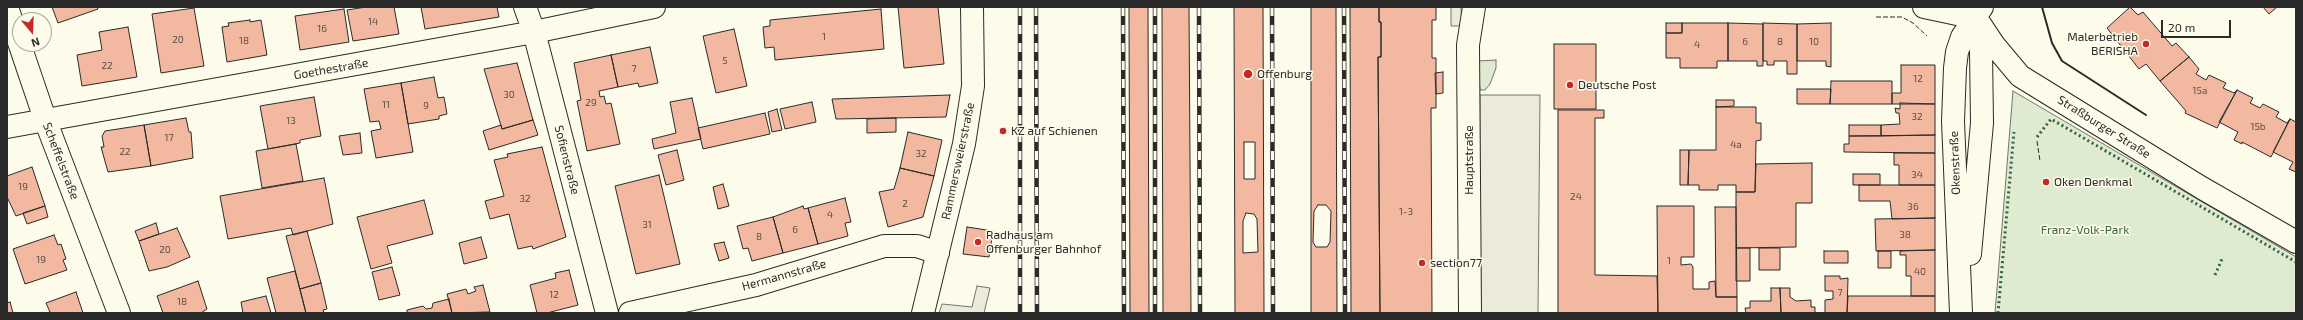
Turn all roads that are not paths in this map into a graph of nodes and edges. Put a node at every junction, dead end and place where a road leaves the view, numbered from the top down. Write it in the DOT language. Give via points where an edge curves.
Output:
graph roads {
  1 [pos="7,7"];
  2 [pos="525,7"];
  3 [pos="654,7"];
  4 [pos="972,7"];
  5 [pos="1474,7"];
  6 [pos="1924,7"];
  7 [pos="1977,11"];
  8 [pos="534,32"];
  9 [pos="2020,76"];
  10 [pos="1982,80"];
  11 [pos="1953,94"];
  12 [pos="46,122"];
  13 [pos="7,127"];
  14 [pos="2296,242"];
  15 [pos="938,253"];
  16 [pos="119,313"];
  17 [pos="607,313"];
  18 [pos="630,313"];
  19 [pos="923,313"];
  20 [pos="1470,313"];
  21 [pos="1963,313"];
  1 -- 12 [label="street, Scheffelstraße"];
  2 -- 8 [label="street, Sofienstraße"];
  3 -- 8 [label="street, Goethestraße"];
  4 -- 15 [label="street, Rammersweierstraße" via="973,86 964,144"];
  5 -- 20 [label="street, Hauptstraße" via="1468,45"];
  6 -- 7 [label="street"];
  7 -- 9 [label="street, Straßburger Straße" via="1994,45"];
  7 -- 10 [label="street, Okenstraße"];
  7 -- 11 [label="street, Okenstraße" via="1962,37 1957,52"];
  8 -- 12 [label="street, Goethestraße"];
  8 -- 17 [label="street, Sofienstraße"];
  9 -- 10 [label="street" via="1997,76"];
  9 -- 14 [label="street, Straßburger Straße" via="2202,188"];
  10 -- 11 [label="street"];
  10 -- 21 [label="street, Okenstraße" via="1980,150"];
  11 -- 21 [label="street, Okenstraße"];
  12 -- 13 [label="street, Goethestraße"];
  12 -- 16 [label="street, Scheffelstraße"];
  15 -- 18 [label="street, Hermannstraße" via="917,246 884,246 756,285"];
  15 -- 19 [label="street, Rammersweierstraße"];
}
